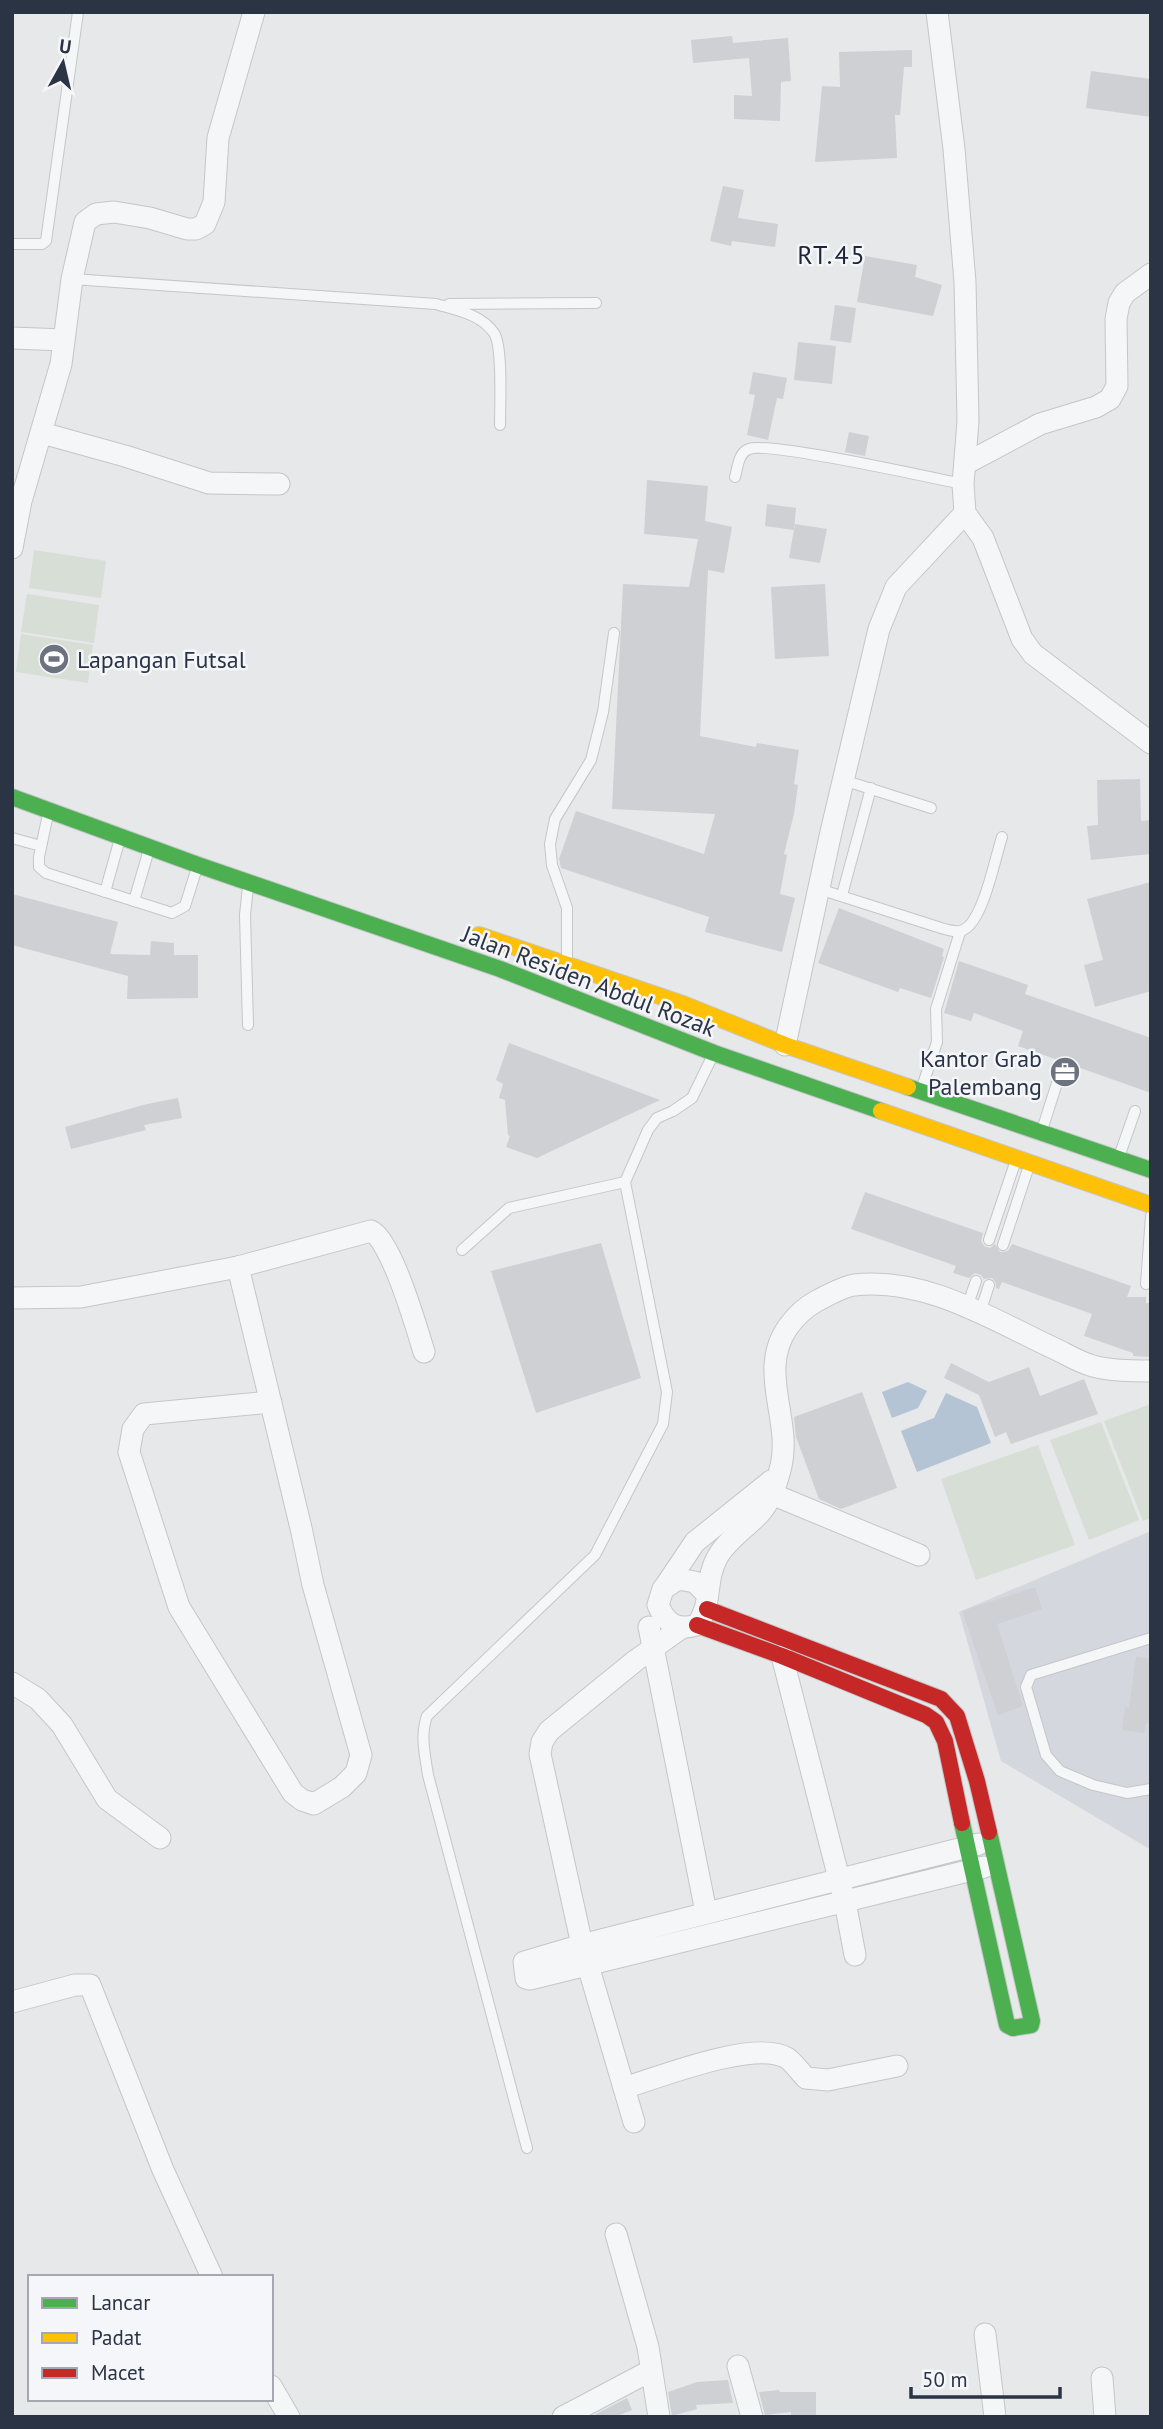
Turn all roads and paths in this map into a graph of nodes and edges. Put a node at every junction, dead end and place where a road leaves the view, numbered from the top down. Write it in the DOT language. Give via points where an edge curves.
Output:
graph roads {
  1 [pos="78,12"];
  2 [pos="254,12"];
  3 [pos="937,12"];
  4 [pos="12,244"];
  5 [pos="1151,274"];
  6 [pos="72,279"];
  7 [pos="596,303"];
  8 [pos="436,304"];
  9 [pos="12,338"];
  10 [pos="64,340"];
  11 [pos="500,425"];
  12 [pos="42,433"];
  13 [pos="964,474"];
  14 [pos="735,477"];
  15 [pos="279,484"];
  16 [pos="965,513"];
  17 [pos="12,548"];
  18 [pos="614,633"];
  19 [pos="1151,743"];
  20 [pos="848,782"];
  21 [pos="871,788"];
  22 [pos="12,797"];
  23 [pos="931,808"];
  24 [pos="49,810"];
  25 [pos="121,836"];
  26 [pos="1002,837"];
  27 [pos="12,838"];
  28 [pos="41,846"];
  29 [pos="150,847"];
  30 [pos="198,865"];
  31 [pos="249,881"];
  32 [pos="105,892"];
  33 [pos="833,892"];
  34 [pos="134,901"];
  35 [pos="470,931"];
  36 [pos="960,932"];
  37 [pos="567,965"];
  38 [pos="248,1025"];
  39 [pos="785,1045"];
  40 [pos="714,1053"];
  41 [pos="1057,1083"];
  42 [pos="920,1091"];
  43 [pos="1135,1111"];
  44 [pos="1041,1132"];
  45 [pos="1118,1159"];
  46 [pos="1024,1161"];
  47 [pos="1151,1170"];
  48 [pos="625,1182"];
  49 [pos="1151,1205"];
  50 [pos="1151,1216"];
  51 [pos="989,1240"];
  52 [pos="1003,1245"];
  53 [pos="462,1250"];
  54 [pos="238,1267"];
  55 [pos="976,1281"];
  56 [pos="1146,1283"];
  57 [pos="989,1286"];
  58 [pos="12,1298"];
  59 [pos="973,1310"];
  60 [pos="424,1352"];
  61 [pos="1151,1371"];
  62 [pos="271,1402"];
  63 [pos="770,1486"];
  64 [pos="919,1555"];
  65 [pos="661,1597"];
  66 [pos="698,1614"];
  67 [pos="651,1637"];
  68 [pos="1151,1638"];
  69 [pos="782,1656"];
  70 [pos="12,1683"];
  71 [pos="872,1683"];
  72 [pos="945,1716"];
  73 [pos="1151,1789"];
  74 [pos="160,1838"];
  75 [pos="990,1840"];
  76 [pos="966,1847"];
  77 [pos="996,1863"];
  78 [pos="971,1870"];
  79 [pos="839,1879"];
  80 [pos="845,1902"];
  81 [pos="706,1912"];
  82 [pos="585,1954"];
  83 [pos="855,1955"];
  84 [pos="12,2002"];
  85 [pos="897,2066"];
  86 [pos="624,2088"];
  87 [pos="634,2122"];
  88 [pos="527,2148"];
  89 [pos="616,2235"];
  90 [pos="211,2275"];
  91 [pos="985,2334"];
  92 [pos="738,2366"];
  93 [pos="650,2371"];
  94 [pos="1102,2378"];
  95 [pos="273,2389"];
  96 [pos="289,2417"];
  97 [pos="563,2417"];
  98 [pos="659,2417"];
  99 [pos="752,2417"];
  100 [pos="995,2417"];
  101 [pos="1105,2417"];
  1 -- 4 [label="lane" via="47,241"];
  2 -- 6 [label="street" via="218,138 214,202 208,220 192,229 114,212 92,215 84,226"];
  3 -- 13 [label="street" via="965,282 968,421"];
  5 -- 13 [label="street" via="1119,303 1117,386 1110,399 1032,427"];
  6 -- 8 [label="lane"];
  6 -- 10 [label="street"];
  7 -- 8 [label="lane"];
  8 -- 11 [label="lane" via="478,319 497,339"];
  9 -- 10 [label="street"];
  10 -- 12 [label="street"];
  12 -- 15 [label="street" via="209,483"];
  12 -- 17 [label="street"];
  13 -- 14 [label="lane" via="758,447 741,455"];
  13 -- 16 [label="street"];
  16 -- 19 [label="street" via="983,538 1022,639 1033,654"];
  16 -- 20 [label="street" via="896,587 879,629"];
  18 -- 37 [label="lane" via="591,760 555,819 550,844 567,908"];
  20 -- 21 [label="lane"];
  20 -- 33 [label="street"];
  21 -- 23 [label="lane"];
  21 -- 33 [label="lane"];
  22 -- 24 [label="main road, Jalan Residen Abdul Rozak"];
  24 -- 25 [label="main road, Jalan Residen Abdul Rozak"];
  24 -- 28 [label="lane"];
  25 -- 29 [label="main road, Jalan Residen Abdul Rozak"];
  25 -- 32 [label="lane"];
  26 -- 36 [label="lane" via="979,912"];
  27 -- 28 [label="lane"];
  28 -- 32 [label="lane" via="39,867 46,873"];
  29 -- 30 [label="main road, Jalan Residen Abdul Rozak"];
  29 -- 34 [label="lane"];
  30 -- 31 [label="main road, Jalan Residen Abdul Rozak"];
  30 -- 34 [label="lane" via="185,906 179,911"];
  31 -- 38 [label="lane" via="245,915"];
  31 -- 40 [label="main road, Jalan Residen Abdul Rozak" via="500,969"];
  32 -- 34 [label="lane"];
  33 -- 36 [label="lane"];
  33 -- 39 [label="street"];
  35 -- 37 [label="main road, Jalan Residen Abdul Rozak"];
  36 -- 42 [label="lane" via="936,1009 937,1042"];
  37 -- 39 [label="main road, Jalan Residen Abdul Rozak"];
  39 -- 42 [label="main road, Jalan Residen Abdul Rozak"];
  40 -- 46 [label="main road, Jalan Residen Abdul Rozak"];
  40 -- 48 [label="lane" via="692,1098 657,1118 648,1129"];
  41 -- 44 [label="lane"];
  42 -- 44 [label="main road, Jalan Residen Abdul Rozak"];
  43 -- 45 [label="lane"];
  44 -- 45 [label="main road, Jalan Residen Abdul Rozak"];
  45 -- 47 [label="main road, Jalan Residen Abdul Rozak"];
  46 -- 49 [label="main road, Jalan Residen Abdul Rozak"];
  46 -- 51 [label="lane"];
  46 -- 52 [label="lane"];
  48 -- 53 [label="lane" via="509,1208"];
  48 -- 88 [label="lane" via="667,1392 663,1424 595,1555 427,1716 424,1725 428,1775"];
  50 -- 56 [label="lane"];
  54 -- 58 [label="street" via="81,1297"];
  54 -- 60 [label="street" via="371,1231 378,1234 401,1283"];
  54 -- 62 [label="street"];
  55 -- 59 [label="lane"];
  57 -- 59 [label="lane"];
  59 -- 61 [label="street" via="1092,1366"];
  59 -- 63 [label="street" via="919,1288 852,1285 797,1314 775,1355 773,1376 783,1443"];
  62 -- 62 [label="street" via="313,1585 361,1755 356,1773 314,1804 293,1793 179,1607 129,1452 133,1429 144,1414"];
  63 -- 64 [label="street"];
  63 -- 65 [label="street" via="695,1542"];
  63 -- 66 [label="street" via="760,1513 723,1549"];
  65 -- 66 [label="street" via="665,1619"];
  65 -- 66 [label="street" via="678,1579 695,1582"];
  65 -- 67 [label="street"];
  66 -- 67 [label="street"];
  66 -- 69 [label="main road"];
  66 -- 71 [label="main road"];
  67 -- 81 [label="street"];
  67 -- 82 [label="street" via="635,1661 549,1731 542,1742 540,1754"];
  68 -- 73 [label="lane" via="1031,1675 1026,1687 1046,1755 1060,1771 1127,1793"];
  69 -- 71 [label="main road"];
  69 -- 79 [label="street"];
  70 -- 74 [label="street" via="37,1699 62,1726 107,1799"];
  71 -- 72 [label="main road" via="926,1715"];
  72 -- 75 [label="main road" via="957,1716"];
  72 -- 76 [label="main road" via="945,1741"];
  75 -- 76 [label="street"];
  75 -- 77 [label="main road"];
  76 -- 78 [label="main road"];
  76 -- 79 [label="street"];
  77 -- 78 [label="street"];
  77 -- 78 [label="main road" via="1032,2021 1029,2026 1007,2025"];
  78 -- 80 [label="street"];
  79 -- 80 [label="street"];
  79 -- 81 [label="street"];
  80 -- 82 [label="street"];
  80 -- 83 [label="street"];
  81 -- 82 [label="street"];
  82 -- 86 [label="street"];
  84 -- 90 [label="street" via="75,1984 90,1985 163,2170"];
  85 -- 86 [label="street" via="828,2080 806,2078 788,2059 769,2052 747,2053"];
  86 -- 87 [label="street"];
  89 -- 93 [label="street" via="648,2347"];
  91 -- 100 [label="street"];
  92 -- 99 [label="street"];
  93 -- 97 [label="street"];
  93 -- 98 [label="street"];
  94 -- 101 [label="street"];
  95 -- 96 [label="street"];
}
